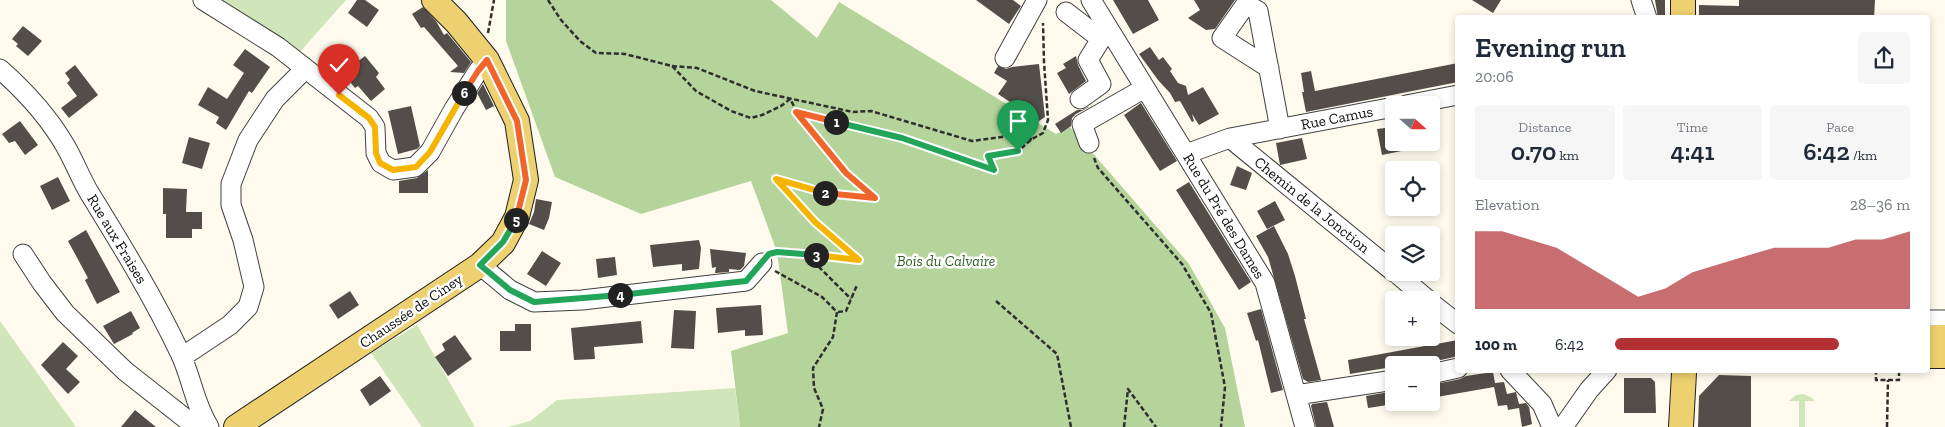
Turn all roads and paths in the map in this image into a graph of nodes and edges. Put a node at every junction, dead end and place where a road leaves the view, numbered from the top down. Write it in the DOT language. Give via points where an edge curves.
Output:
graph roads {
  1 [pos="203,0"];
  2 [pos="434,0"];
  3 [pos="494,0"];
  4 [pos="548,0"];
  5 [pos="1091,0"];
  6 [pos="1641,0"];
  7 [pos="1683,0"];
  8 [pos="1042,6"];
  9 [pos="1073,7"];
  10 [pos="1647,15"];
  11 [pos="1683,15"];
  12 [pos="1106,32"];
  13 [pos="482,54"];
  14 [pos="1005,58"];
  15 [pos="672,66"];
  16 [pos="1269,68"];
  17 [pos="0,69"];
  18 [pos="305,69"];
  19 [pos="1145,88"];
  20 [pos="1455,96"];
  21 [pos="790,98"];
  22 [pos="1440,98"];
  23 [pos="1080,99"];
  24 [pos="1385,110"];
  25 [pos="798,112"];
  26 [pos="1280,129"];
  27 [pos="1230,138"];
  28 [pos="1032,139"];
  29 [pos="1089,143"];
  30 [pos="1186,154"];
  31 [pos="23,254"];
  32 [pos="807,254"];
  33 [pos="762,263"];
  34 [pos="480,265"];
  35 [pos="1385,265"];
  36 [pos="1405,281"];
  37 [pos="858,285"];
  38 [pos="1417,291"];
  39 [pos="851,298"];
  40 [pos="996,301"];
  41 [pos="1440,310"];
  42 [pos="837,312"];
  43 [pos="1930,320"];
  44 [pos="1945,320"];
  45 [pos="1455,322"];
  46 [pos="1930,337"];
  47 [pos="1945,337"];
  48 [pos="1930,356"];
  49 [pos="1945,356"];
  50 [pos="182,357"];
  51 [pos="1455,369"];
  52 [pos="1440,372"];
  53 [pos="1513,373"];
  54 [pos="1604,373"];
  55 [pos="1688,373"];
  56 [pos="1876,373"];
  57 [pos="1899,373"];
  58 [pos="1888,380"];
  59 [pos="1385,381"];
  60 [pos="1296,395"];
  61 [pos="208,426"];
  62 [pos="236,427"];
  63 [pos="819,427"];
  64 [pos="1071,427"];
  65 [pos="1124,427"];
  66 [pos="1156,427"];
  67 [pos="1221,427"];
  68 [pos="1306,427"];
  69 [pos="1552,427"];
  70 [pos="1563,427"];
  71 [pos="1680,427"];
  72 [pos="1887,427"];
  1 -- 18 [label="street" via="278,47"];
  2 -- 13 [label="main road, Chaussée de Ciney"];
  3 -- 13 [label="path"];
  4 -- 15 [label="path" via="580,41 596,53 625,54"];
  5 -- 12 [label="street, Rue du Pré des Dames"];
  6 -- 10 [label="street"];
  7 -- 11 [label="main road"];
  8 -- 9 [label="street" via="1051,9"];
  8 -- 14 [label="street"];
  8 -- 28 [label="path" via="1048,120 1043,133"];
  9 -- 12 [label="street"];
  12 -- 19 [label="street, Rue du Pré des Dames"];
  12 -- 23 [label="street" via="1088,60 1101,84"];
  13 -- 18 [label="street" via="478,71 430,152 416,167 393,170 380,163 376,153 375,127 369,118"];
  13 -- 34 [label="main road, Chaussée de Ciney" via="517,121 526,180 517,217 503,242"];
  15 -- 21 [label="path" via="697,68 755,91"];
  15 -- 21 [label="path" via="696,91 731,111 751,118 781,106"];
  16 -- 26 [label="street, Rue Camus"];
  17 -- 50 [label="street, Rue aux Fraises" via="26,92 66,146 85,186 163,318"];
  18 -- 50 [label="street" via="275,99 248,140 231,184 230,205 254,287 248,307 230,325"];
  19 -- 29 [label="street" via="1082,124"];
  19 -- 30 [label="street, Rue du Pré des Dames"];
  20 -- 22 [label="street"];
  21 -- 25 [label="path"];
  21 -- 28 [label="path" via="853,112 871,111 972,141 1009,136"];
  24 -- 26 [label="street, Rue Camus"];
  25 -- 28 [label="path" via="902,138 994,170 988,156 1018,151"];
  25 -- 32 [label="path" via="846,173 875,198 831,195 776,179 815,222 859,260"];
  26 -- 27 [label="street, Rue Camus"];
  27 -- 30 [label="street, Rue Camus"];
  27 -- 35 [label="street, Chemin de la Jonction"];
  29 -- 67 [label="path" via="1098,168 1182,264 1211,313 1225,387"];
  30 -- 60 [label="street, Rue du Pré des Dames" via="1265,283"];
  31 -- 61 [label="street, Rue aux Fraises" via="65,313 126,371 191,423"];
  32 -- 33 [label="path" via="777,252 769,254"];
  32 -- 39 [label="path"];
  33 -- 34 [label="street" via="746,281 582,300 534,302 510,290"];
  33 -- 42 [label="path" via="822,297"];
  34 -- 62 [label="main road, Chaussée de Ciney"];
  36 -- 38 [label="street, Chemin de la Jonction"];
  37 -- 39 [label="path"];
  39 -- 42 [label="path" via="846,311"];
  40 -- 64 [label="path" via="1057,354"];
  41 -- 45 [label="street"];
  42 -- 63 [label="path" via="833,337 813,368 814,388 823,409"];
  43 -- 44 [label="street"];
  46 -- 47 [label="main road"];
  48 -- 49 [label="main road"];
  50 -- 61 [label="street, Rue aux Fraises" via="199,412"];
  51 -- 52 [label="street"];
  53 -- 69 [label="street" via="1542,404"];
  54 -- 70 [label="street"];
  55 -- 71 [label="main road"];
  56 -- 58 [label="path" via="1876,380"];
  57 -- 58 [label="path" via="1899,380"];
  58 -- 72 [label="path"];
  59 -- 60 [label="street"];
  60 -- 68 [label="street, Rue du Pré des Dames"];
  65 -- 66 [label="path" via="1128,389"];
}
